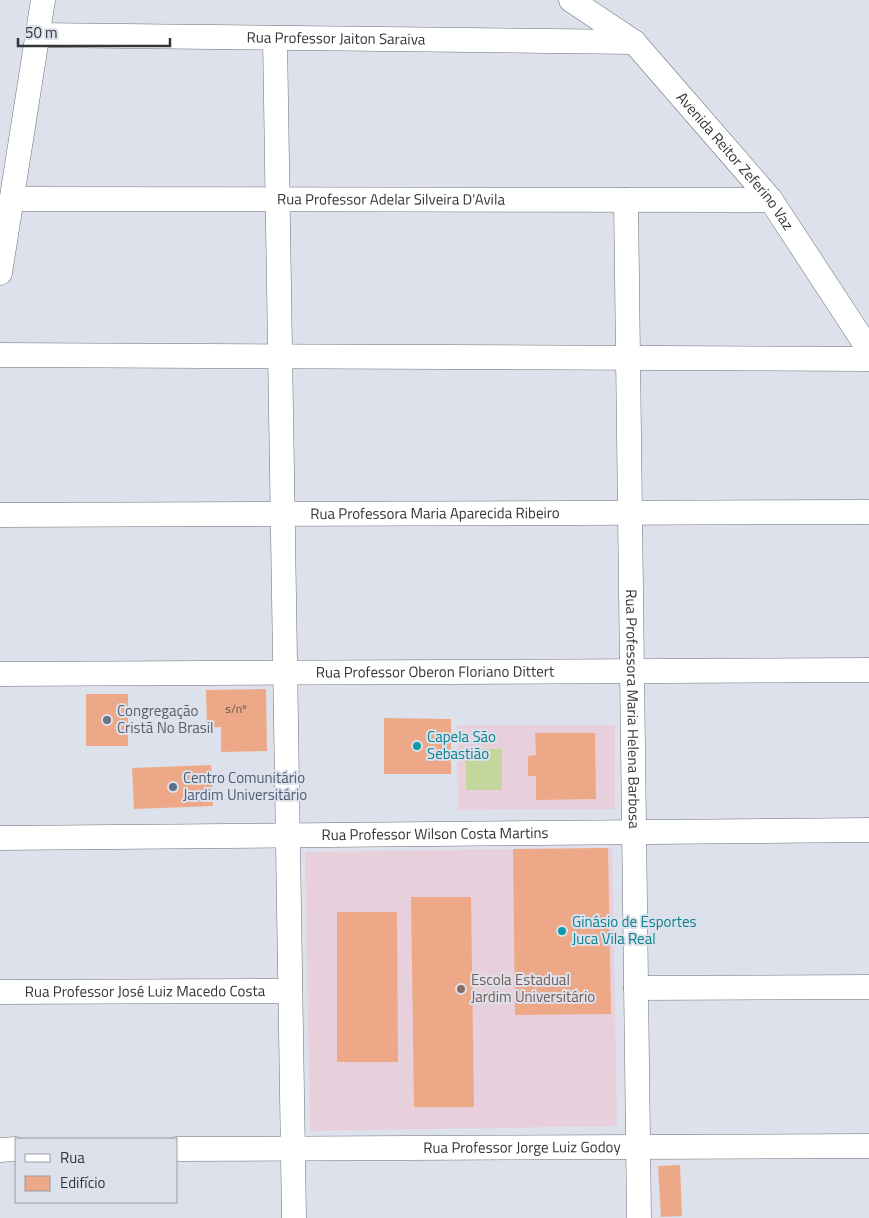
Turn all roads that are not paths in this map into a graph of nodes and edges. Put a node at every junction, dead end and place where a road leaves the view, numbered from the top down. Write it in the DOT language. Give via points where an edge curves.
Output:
graph roads {
  1 [pos="43,0"];
  2 [pos="571,0"];
  3 [pos="37,35"];
  4 [pos="275,38"];
  5 [pos="634,42"];
  6 [pos="12,199"];
  7 [pos="278,200"];
  8 [pos="626,200"];
  9 [pos="771,200"];
  10 [pos="0,273"];
  11 [pos="869,350"];
  12 [pos="0,355"];
  13 [pos="280,357"];
  14 [pos="628,358"];
  15 [pos="869,359"];
  16 [pos="630,512"];
  17 [pos="869,512"];
  18 [pos="283,514"];
  19 [pos="0,515"];
  20 [pos="869,670"];
  21 [pos="632,671"];
  22 [pos="285,672"];
  23 [pos="0,674"];
  24 [pos="869,830"];
  25 [pos="634,832"];
  26 [pos="288,836"];
  27 [pos="0,838"];
  28 [pos="869,987"];
  29 [pos="636,988"];
  30 [pos="290,991"];
  31 [pos="0,992"];
  32 [pos="869,1146"];
  33 [pos="638,1147"];
  34 [pos="293,1148"];
  35 [pos="178,1149"];
  36 [pos="0,1150"];
  37 [pos="15,1150"];
  38 [pos="294,1218"];
  39 [pos="639,1218"];
  1 -- 3 [label="street"];
  2 -- 5 [label="street, Avenida Reitor Zeferino Vaz"];
  3 -- 4 [label="street, Rua Professor Jaiton Saraiva"];
  3 -- 6 [label="street"];
  4 -- 5 [label="street, Rua Professor Jaiton Saraiva"];
  4 -- 7 [label="street"];
  5 -- 9 [label="street, Avenida Reitor Zeferino Vaz"];
  6 -- 7 [label="street, Rua Professor Adelar Silveira D'Avila"];
  6 -- 10 [label="street"];
  7 -- 8 [label="street, Rua Professor Adelar Silveira D'Avila"];
  7 -- 13 [label="street"];
  8 -- 9 [label="street, Rua Professor Adelar Silveira D'Avila"];
  8 -- 14 [label="street, Rua Professora Maria Helena Barbosa"];
  9 -- 11 [label="street, Avenida Reitor Zeferino Vaz"];
  12 -- 13 [label="street"];
  13 -- 14 [label="street"];
  13 -- 18 [label="street"];
  14 -- 15 [label="street"];
  14 -- 16 [label="street, Rua Professora Maria Helena Barbosa"];
  16 -- 17 [label="street, Rua Professora Maria Aparecida Ribeiro"];
  16 -- 18 [label="street, Rua Professora Maria Aparecida Ribeiro"];
  16 -- 21 [label="street, Rua Professora Maria Helena Barbosa"];
  18 -- 19 [label="street, Rua Professora Maria Aparecida Ribeiro"];
  18 -- 22 [label="street"];
  20 -- 21 [label="street, Rua Professor Oberon Floriano Dittert"];
  21 -- 22 [label="street, Rua Professor Oberon Floriano Dittert"];
  21 -- 25 [label="street, Rua Professora Maria Helena Barbosa"];
  22 -- 23 [label="street, Rua Professor Oberon Floriano Dittert"];
  22 -- 26 [label="street"];
  24 -- 25 [label="street, Rua Professor Wilson Costa Martins"];
  25 -- 26 [label="street, Rua Professor Wilson Costa Martins"];
  25 -- 29 [label="street, Rua Professora Maria Helena Barbosa"];
  26 -- 27 [label="street, Rua Professor Wilson Costa Martins"];
  26 -- 30 [label="street"];
  28 -- 29 [label="street"];
  29 -- 33 [label="street, Rua Professora Maria Helena Barbosa"];
  30 -- 31 [label="street, Rua Professor José Luiz Macedo Costa"];
  30 -- 34 [label="street"];
  32 -- 33 [label="street, Rua Professor Jorge Luiz Godoy"];
  33 -- 34 [label="street, Rua Professor Jorge Luiz Godoy"];
  33 -- 39 [label="street, Rua Professora Maria Helena Barbosa"];
  34 -- 35 [label="street, Rua Professor Jorge Luiz Godoy"];
  34 -- 38 [label="street"];
  36 -- 37 [label="street"];
}
